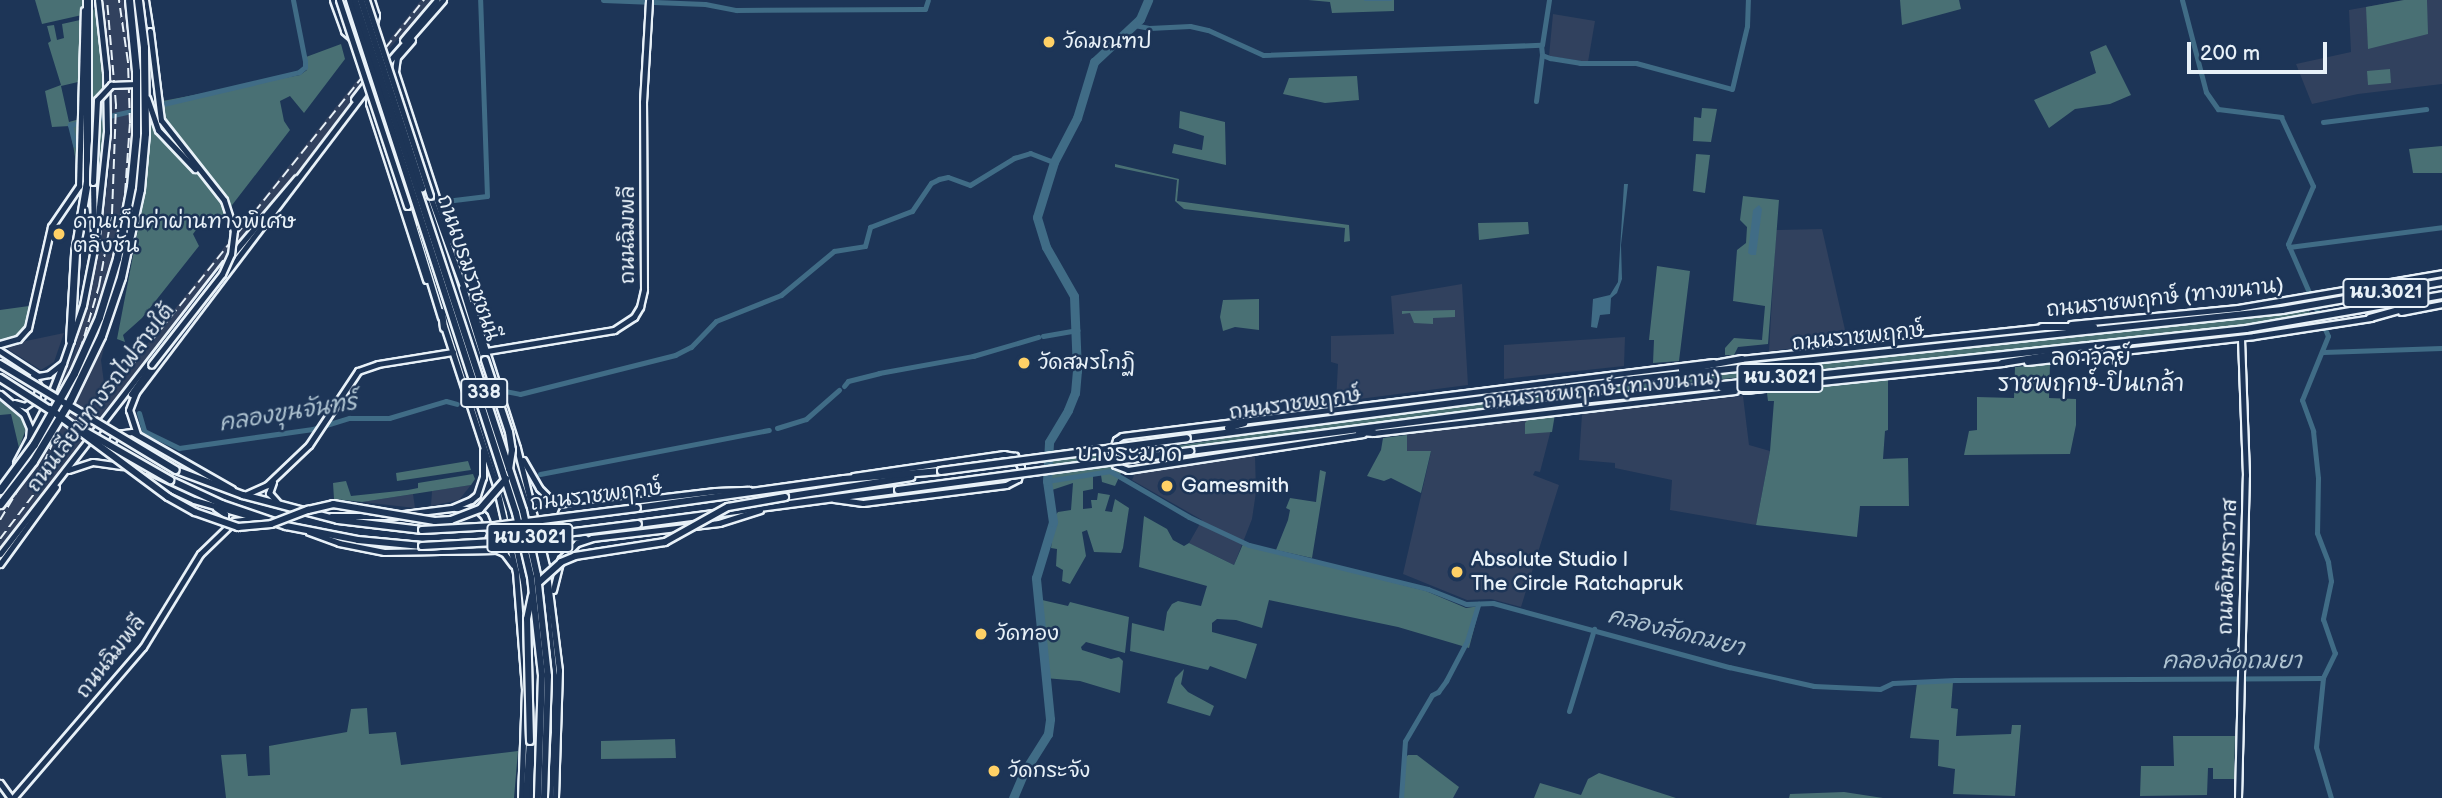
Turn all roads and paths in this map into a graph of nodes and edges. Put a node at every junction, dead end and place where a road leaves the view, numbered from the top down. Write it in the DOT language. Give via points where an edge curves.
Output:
graph roads {
  1 [pos="86,0"];
  2 [pos="98,0"];
  3 [pos="129,0"];
  4 [pos="138,0"];
  5 [pos="145,0"];
  6 [pos="333,0"];
  7 [pos="340,0"];
  8 [pos="350,0"];
  9 [pos="361,0"];
  10 [pos="369,0"];
  11 [pos="440,0"];
  12 [pos="649,1"];
  13 [pos="420,27"];
  14 [pos="396,78"];
  15 [pos="369,103"];
  16 [pos="351,110"];
  17 [pos="85,138"];
  18 [pos="204,175"];
  19 [pos="428,197"];
  20 [pos="410,204"];
  21 [pos="95,244"];
  22 [pos="454,260"];
  23 [pos="232,265"];
  24 [pos="2442,273"];
  25 [pos="2442,282"];
  26 [pos="432,288"];
  27 [pos="463,288"];
  28 [pos="2442,295"];
  29 [pos="440,296"];
  30 [pos="2431,297"];
  31 [pos="2442,304"];
  32 [pos="2370,318"];
  33 [pos="2042,327"];
  34 [pos="444,328"];
  35 [pos="2102,328"];
  36 [pos="2241,338"];
  37 [pos="70,340"];
  38 [pos="0,344"];
  39 [pos="2099,345"];
  40 [pos="0,351"];
  41 [pos="487,351"];
  42 [pos="453,352"];
  43 [pos="1742,359"];
  44 [pos="63,363"];
  45 [pos="2002,363"];
  46 [pos="0,364"];
  47 [pos="32,372"];
  48 [pos="0,378"];
  49 [pos="141,378"];
  50 [pos="1635,379"];
  51 [pos="1748,389"];
  52 [pos="1660,391"];
  53 [pos="0,394"];
  54 [pos="12,401"];
  55 [pos="129,404"];
  56 [pos="50,410"];
  57 [pos="111,411"];
  58 [pos="1244,422"];
  59 [pos="1374,432"];
  60 [pos="1213,433"];
  61 [pos="137,434"];
  62 [pos="1270,440"];
  63 [pos="483,441"];
  64 [pos="26,447"];
  65 [pos="517,448"];
  66 [pos="17,462"];
  67 [pos="118,464"];
  68 [pos="938,472"];
  69 [pos="64,473"];
  70 [pos="275,479"];
  71 [pos="844,479"];
  72 [pos="0,488"];
  73 [pos="757,491"];
  74 [pos="240,493"];
  75 [pos="0,496"];
  76 [pos="831,499"];
  77 [pos="0,504"];
  78 [pos="283,506"];
  79 [pos="212,507"];
  80 [pos="581,507"];
  81 [pos="769,507"];
  82 [pos="452,508"];
  83 [pos="310,513"];
  84 [pos="259,519"];
  85 [pos="224,528"];
  86 [pos="305,531"];
  87 [pos="592,538"];
  88 [pos="477,549"];
  89 [pos="0,554"];
  90 [pos="0,564"];
  91 [pos="516,572"];
  92 [pos="552,598"];
  93 [pos="0,783"];
  94 [pos="12,798"];
  95 [pos="526,798"];
  96 [pos="538,798"];
  97 [pos="544,798"];
  98 [pos="553,798"];
  99 [pos="2238,798"];
  1 -- 17 [label="highway"];
  1 -- 17 [label="main road" via="81,54"];
  2 -- 21 [label="main road" via="107,132"];
  3 -- 72 [label="highway, bridge" via="136,135 117,258 99,317 74,373 45,426"];
  4 -- 77 [label="highway, bridge" via="144,47 145,133 140,190 121,277 101,336 70,400"];
  5 -- 18 [label="main road, bridge" via="161,120"];
  6 -- 10 [label="main road" via="344,31 358,37 374,23"];
  7 -- 20 [label="main road, 338, bridge"];
  8 -- 20 [label="main road, ถนนบรมราชชนนี / 338, bridge"];
  8 -- 96 [label="main road, 338, bridge" via="516,513 531,577 542,675"];
  8 -- 97 [label="main road, 338, bridge" via="523,511 537,575 548,676"];
  9 -- 19 [label="main road, ถนนบรมราชชนนี / 338, bridge"];
  10 -- 19 [label="main road, 338, bridge"];
  11 -- 13 [label="main road, ถนนเลียบทางรถไฟสายใต้"];
  11 -- 23 [label="main road, ถนนเลียบทางรถไฟสายใต้" via="358,92 310,162 228,259"];
  12 -- 41 [label="main road, ถนนฉิมพลี" via="643,102 644,292 639,307 634,317 614,330"];
  13 -- 14 [label="main road" via="397,57"];
  13 -- 16 [label="main road, ถนนเลียบทางรถไฟสายใต้"];
  14 -- 15 [label="main road" via="385,75"];
  14 -- 22 [label="main road"];
  15 -- 16 [label="main road"];
  15 -- 26 [label="main road" via="417,258"];
  16 -- 23 [label="main road, ถนนเลียบทางรถไฟสายใต้"];
  17 -- 37 [label="highway" via="86,190 75,252"];
  17 -- 38 [label="main road" via="79,186 51,227 29,328 18,339"];
  18 -- 21 [label="main road, bridge" via="163,136 137,84 116,83 101,93 95,106"];
  18 -- 49 [label="main road, bridge" via="230,213 234,230 231,254 222,274"];
  19 -- 22 [label="main road, 338"];
  19 -- 98 [label="main road, ถนนบรมราชชนนี / 338" via="528,509 543,572 554,676"];
  20 -- 26 [label="main road, 338"];
  20 -- 29 [label="main road, ถนนบรมราชชนนี / 338"];
  21 -- 37 [label="main road" via="83,305"];
  22 -- 27 [label="main road, 338"];
  23 -- 55 [label="main road, ถนนเลียบทางรถไฟสายใต้"];
  23 -- 57 [label="main road, ถนนเลียบทางรถไฟสายใต้" via="224,265"];
  24 -- 33 [label="main road, ถนนราชพฤกษ์ (ทางขนาน) / นบ.3021" via="2193,314"];
  25 -- 35 [label="main road, ถนนราชพฤกษ์ / นบ.3021" via="2304,307"];
  26 -- 34 [label="main road, 338"];
  27 -- 41 [label="main road, 338"];
  27 -- 56 [label="main road, bridge" via="509,432 511,462 508,476 493,498 466,516 435,521 333,504 256,527 224,523 168,497"];
  28 -- 30 [label="main road, ถนนราชพฤกษ์ / นบ.3021"];
  29 -- 34 [label="main road"];
  29 -- 95 [label="main road, ถนนบรมราชชนนี / 338" via="510,513 524,582 536,680"];
  30 -- 32 [label="main road"];
  30 -- 39 [label="main road, ถนนราชพฤกษ์ / นบ.3021" via="2292,323"];
  31 -- 32 [label="main road, ถนนราชพฤกษ์ (ทางขนาน) / นบ.3021"];
  32 -- 36 [label="main road, ถนนราชพฤกษ์ (ทางขนาน) / นบ.3021"];
  33 -- 35 [label="main road"];
  33 -- 43 [label="main road, ถนนราชพฤกษ์ (ทางขนาน) / นบ.3021"];
  34 -- 42 [label="main road, 338"];
  35 -- 50 [label="main road, ถนนราชพฤกษ์ / นบ.3021"];
  36 -- 45 [label="main road, ถนนราชพฤกษ์ (ทางขนาน) / นบ.3021"];
  36 -- 99 [label="main road, ถนนอินทราวาส" via="2246,475"];
  37 -- 44 [label="main road"];
  39 -- 45 [label="main road"];
  39 -- 52 [label="main road, ถนนราชพฤกษ์ / นบ.3021"];
  40 -- 47 [label="main road"];
  41 -- 65 [label="main road, 338"];
  42 -- 63 [label="main road, 338"];
  42 -- 70 [label="main road" via="363,368 347,384 309,445"];
  43 -- 50 [label="main road"];
  43 -- 58 [label="main road, ถนนราชพฤกษ์ (ทางขนาน) / นบ.3021"];
  44 -- 47 [label="main road" via="45,376"];
  44 -- 64 [label="main road"];
  45 -- 51 [label="main road, ถนนราชพฤกษ์ (ทางขนาน) / นบ.3021"];
  46 -- 74 [label="main road, ถนนราชพฤกษ์ / นบ.3021, bridge" via="176,470"];
  47 -- 54 [label="main road" via="39,387 36,398 25,406"];
  48 -- 56 [label="main road, ถนนราชพฤกษ์ / นบ.3021, bridge"];
  49 -- 55 [label="main road"];
  49 -- 57 [label="main road"];
  50 -- 60 [label="main road, ถนนราชพฤกษ์ / นบ.3021"];
  51 -- 52 [label="main road"];
  51 -- 59 [label="main road, ถนนราชพฤกษ์ (ทางขนาน) / นบ.3021"];
  52 -- 62 [label="main road, ถนนราชพฤกษ์ / นบ.3021"];
  53 -- 54 [label="main road"];
  54 -- 64 [label="main road" via="29,424"];
  55 -- 61 [label="main road, ถนนเลียบทางรถไฟสายใต้"];
  56 -- 84 [label="main road, ถนนราชพฤกษ์ / นบ.3021, bridge" via="170,480"];
  57 -- 69 [label="main road, ถนนเลียบทางรถไฟสายใต้"];
  58 -- 59 [label="main road, ถนนราชพฤกษ์ (ทางขนาน) / นบ.3021" via="1122,436 1116,439 1111,454 1115,465 1124,470"];
  58 -- 60 [label="main road"];
  59 -- 62 [label="main road"];
  60 -- 68 [label="main road, ถนนราชพฤกษ์ / นบ.3021, bridge"];
  61 -- 67 [label="main road" via="121,431 112,438 109,454"];
  61 -- 74 [label="main road, ถนนราชพฤกษ์"];
  62 -- 76 [label="main road, ถนนราชพฤกษ์ / นบ.3021, bridge"];
  63 -- 82 [label="main road, ถนนราชพฤกษ์" via="483,477 477,495"];
  63 -- 91 [label="main road, 338"];
  64 -- 66 [label="main road"];
  65 -- 80 [label="main road" via="530,475 549,498"];
  65 -- 92 [label="main road, 338"];
  66 -- 72 [label="main road"];
  66 -- 75 [label="main road" via="13,478"];
  67 -- 69 [label="main road, ถนนราชพฤกษ์" via="93,462"];
  67 -- 79 [label="main road, ถนนราชพฤกษ์"];
  68 -- 71 [label="main road, ถนนราชพฤกษ์ / นบ.3021"];
  68 -- 95 [label="main road, bridge" via="740,503 665,542 575,556 548,572 536,585 527,618 530,741"];
  69 -- 89 [label="main road, ถนนเลียบทางรถไฟสายใต้"];
  69 -- 90 [label="main road"];
  70 -- 74 [label="main road" via="257,492"];
  70 -- 78 [label="main road" via="269,493"];
  71 -- 73 [label="main road, ถนนราชพฤกษ์ / นบ.3021"];
  71 -- 76 [label="main road, ถนนราชพฤกษ์" via="1004,454 1015,456 1021,467 1018,480 1006,485 863,503"];
  73 -- 80 [label="main road" via="715,491"];
  73 -- 83 [label="main road, ถนนราชพฤกษ์ / นบ.3021, bridge" via="495,526 422,530"];
  74 -- 78 [label="main road, ถนนราชพฤกษ์ / นบ.3021"];
  76 -- 81 [label="main road, ถนนราชพฤกษ์ / นบ.3021"];
  78 -- 83 [label="main road, ถนนราชพฤกษ์ / นบ.3021"];
  79 -- 84 [label="main road, ถนนราชพฤกษ์"];
  79 -- 85 [label="main road" via="225,514"];
  80 -- 87 [label="main road" via="559,515 558,531 565,537"];
  81 -- 86 [label="main road, ถนนราชพฤกษ์ / นบ.3021, bridge" via="495,542 422,546"];
  81 -- 87 [label="main road" via="713,524"];
  82 -- 83 [label="main road, ถนนราชพฤกษ์" via="372,518"];
  82 -- 88 [label="main road" via="478,510 487,520 491,538"];
  84 -- 85 [label="main road" via="238,518"];
  84 -- 86 [label="main road, ถนนราชพฤกษ์ / นบ.3021"];
  85 -- 94 [label="main road, ถนนฉิมพลี" via="200,554 138,654"];
  86 -- 88 [label="main road, ถนนราชพฤกษ์" via="384,552"];
  87 -- 92 [label="main road" via="577,543 561,559"];
  88 -- 91 [label="main road, ถนนราชพฤกษ์" via="504,553"];
  91 -- 95 [label="main road, 338" via="524,671"];
  92 -- 98 [label="main road, 338" via="560,687"];
  93 -- 94 [label="main road"];
}
